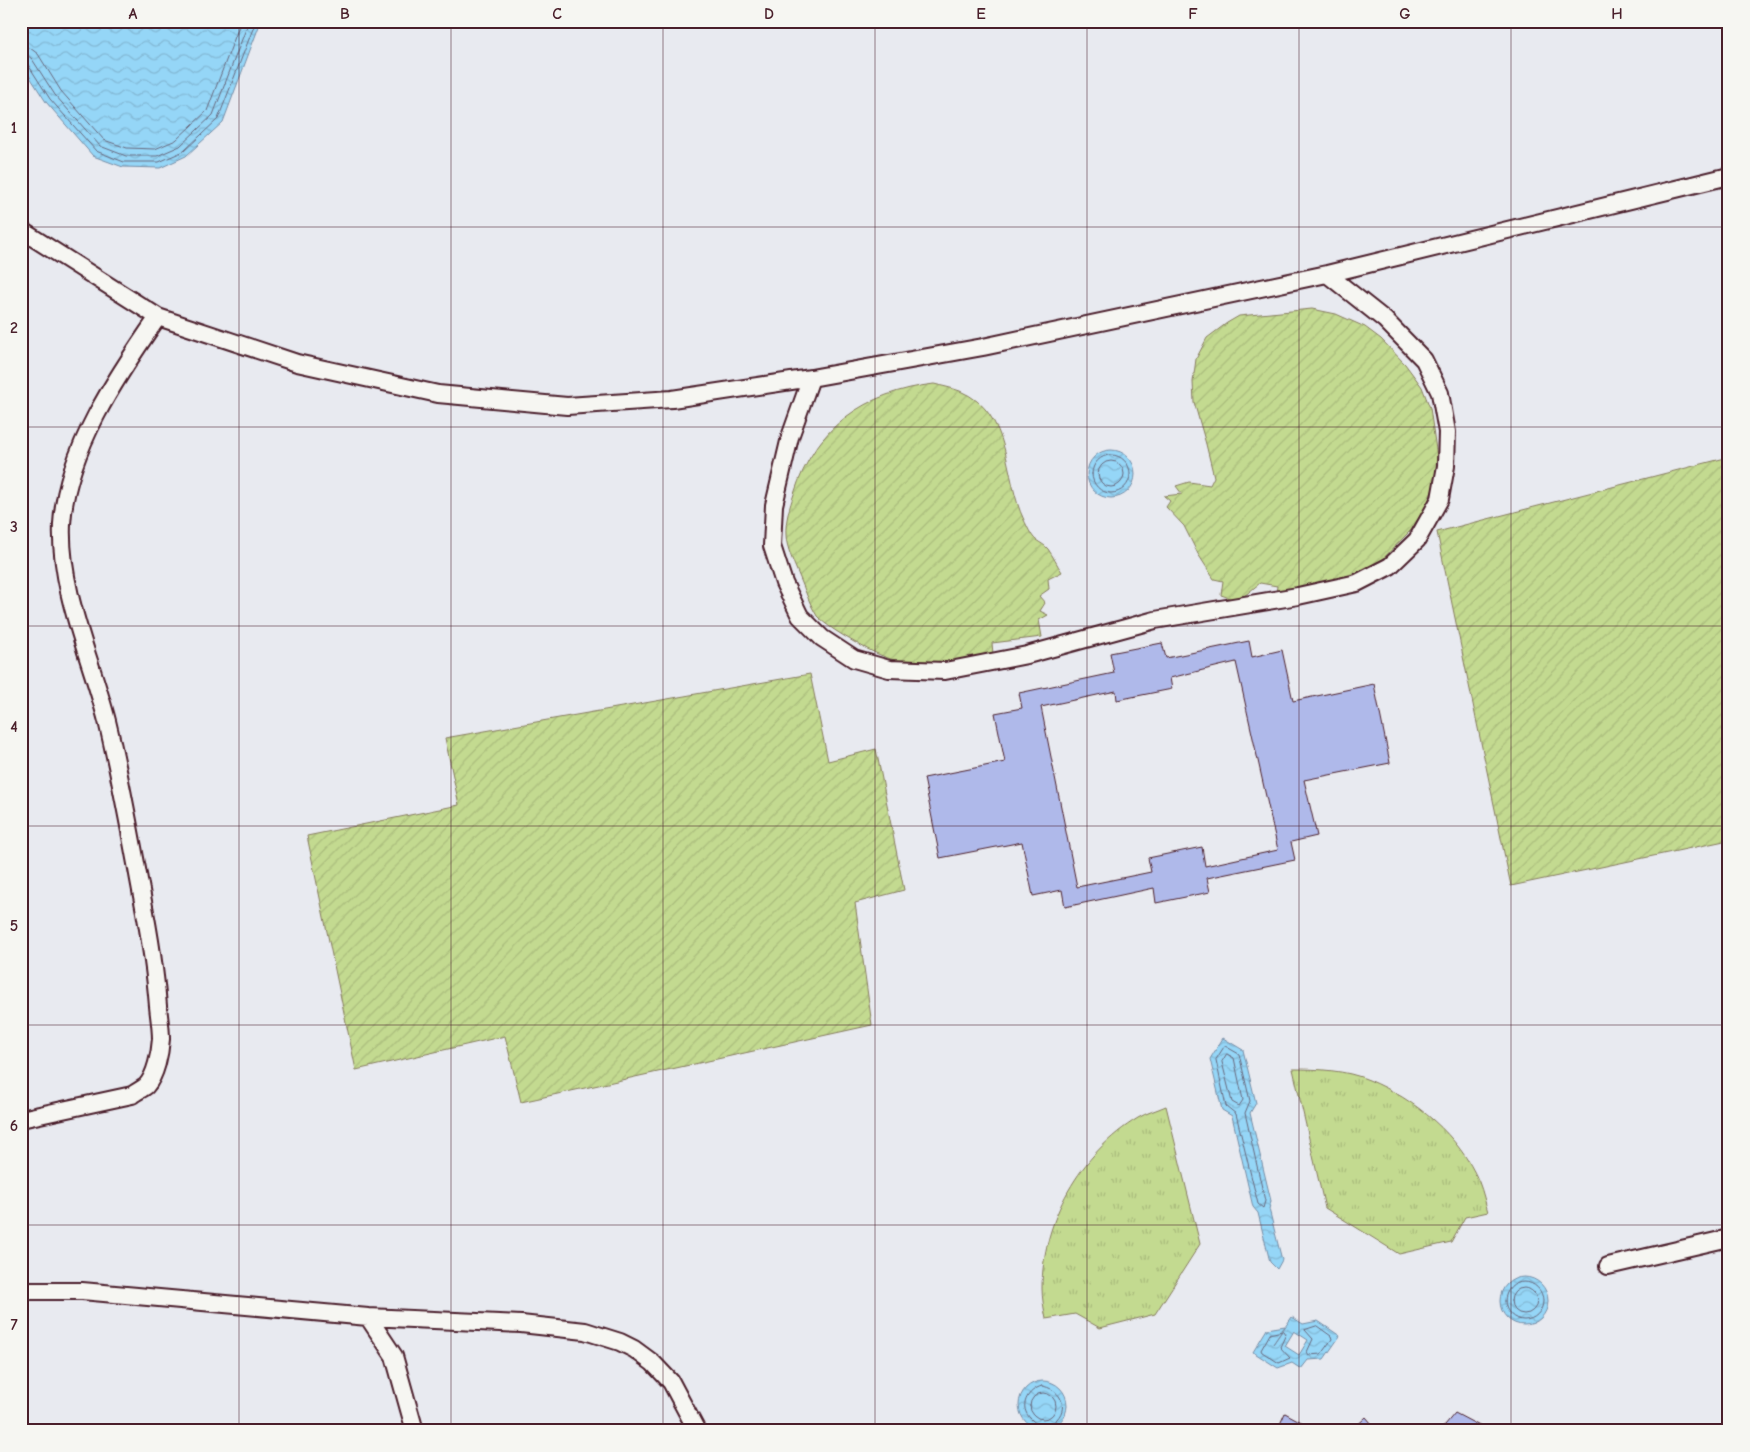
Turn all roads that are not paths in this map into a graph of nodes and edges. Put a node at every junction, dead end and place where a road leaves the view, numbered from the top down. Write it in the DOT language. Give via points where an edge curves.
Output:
graph roads {
  1 [pos="1729,176"];
  2 [pos="21,230"];
  3 [pos="1327,274"];
  4 [pos="158,317"];
  5 [pos="811,378"];
  6 [pos="21,1119"];
  7 [pos="1729,1238"];
  8 [pos="1608,1266"];
  9 [pos="21,1291"];
  10 [pos="368,1317"];
  11 [pos="415,1431"];
  12 [pos="697,1431"];
  1 -- 3 [label="lane"];
  2 -- 4 [label="lane"];
  3 -- 5 [label="lane" via="983,347"];
  3 -- 5 [label="lane" via="1385,320 1424,360 1440,393 1447,432 1446,466 1440,499 1417,540 1390,566 1356,583 1155,620 1027,655 945,671 889,669 854,660 822,638 800,616 784,583 772,546 774,505 790,437"];
  4 -- 5 [label="lane" via="297,363 438,394 567,406 672,399"];
  4 -- 6 [label="lane" via="119,373 87,436 68,486 62,525 66,580 107,721 129,824 154,961 161,1039 154,1072 146,1086 132,1095"];
  7 -- 8 [label="lane"];
  9 -- 10 [label="lane" via="82,1291"];
  10 -- 11 [label="lane" via="394,1356"];
  10 -- 12 [label="lane" via="521,1324 585,1332 620,1342 653,1363 671,1382"];
}
